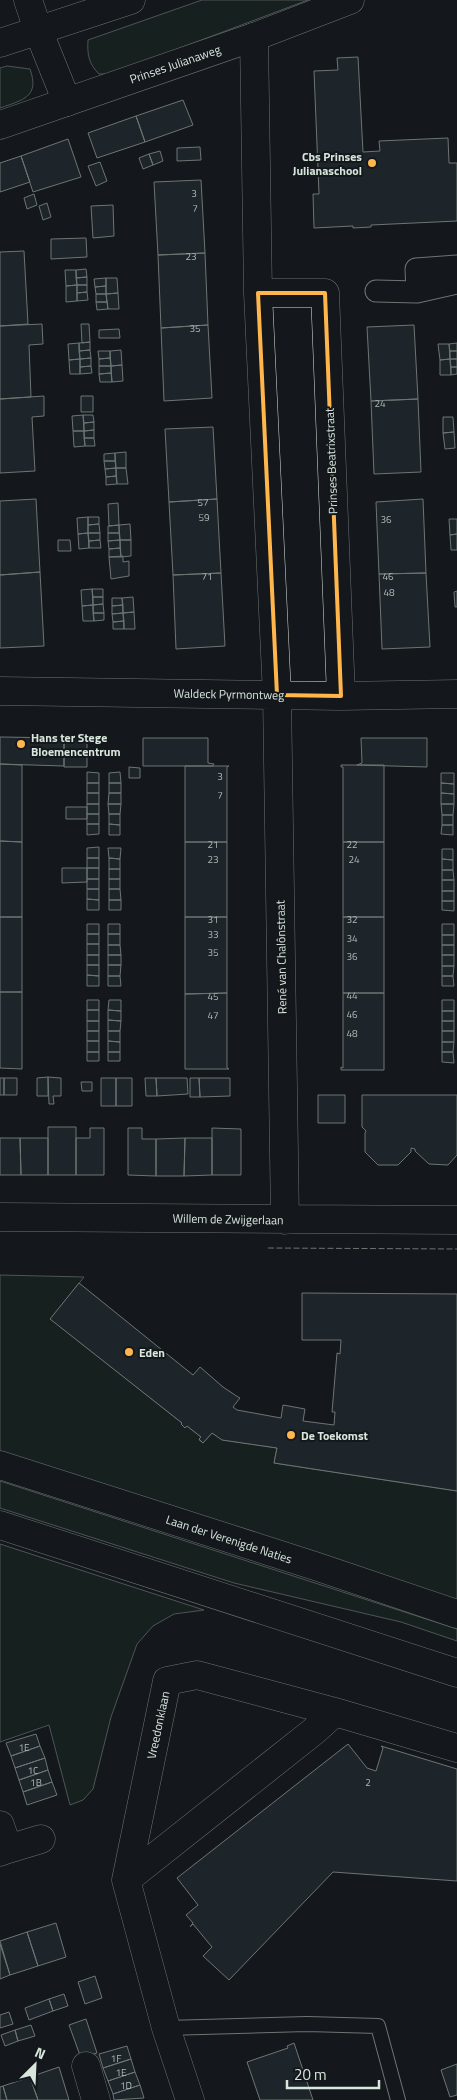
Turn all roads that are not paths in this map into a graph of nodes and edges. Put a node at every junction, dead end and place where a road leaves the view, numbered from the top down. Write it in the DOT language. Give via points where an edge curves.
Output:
graph roads {
  1 [pos="28,0"];
  2 [pos="131,0"];
  3 [pos="350,0"];
  4 [pos="38,30"];
  5 [pos="254,37"];
  6 [pos="0,44"];
  7 [pos="67,102"];
  8 [pos="0,125"];
  9 [pos="457,266"];
  10 [pos="457,283"];
  11 [pos="376,291"];
  12 [pos="417,292"];
  13 [pos="258,293"];
  14 [pos="0,692"];
  15 [pos="457,694"];
  16 [pos="277,695"];
  17 [pos="341,696"];
  18 [pos="0,1217"];
  19 [pos="285,1220"];
  20 [pos="457,1220"];
  21 [pos="0,1465"];
  22 [pos="0,1525"];
  23 [pos="457,1614"];
  24 [pos="457,1673"];
  25 [pos="334,1712"];
  26 [pos="457,1748"];
  27 [pos="42,1838"];
  28 [pos="3,1842"];
  29 [pos="126,1880"];
  30 [pos="166,2028"];
  31 [pos="86,2066"];
  32 [pos="96,2100"];
  33 [pos="190,2100"];
  34 [pos="398,2100"];
  1 -- 4 [label="street"];
  2 -- 4 [label="street"];
  3 -- 5 [label="street, Prinses Julianaweg"];
  4 -- 6 [label="street"];
  4 -- 7 [label="street"];
  5 -- 7 [label="street, Prinses Julianaweg"];
  5 -- 13 [label="street"];
  7 -- 8 [label="street, Prinses Julianaweg"];
  9 -- 12 [label="street" via="416,269"];
  10 -- 12 [label="street"];
  11 -- 12 [label="street"];
  13 -- 16 [label="street"];
  13 -- 17 [label="street, Prinses Beatrixstraat" via="325,294"];
  14 -- 16 [label="street, Waldeck Pyrmontweg"];
  15 -- 17 [label="street, Waldeck Pyrmontweg"];
  16 -- 17 [label="street, Waldeck Pyrmontweg"];
  16 -- 19 [label="street, René van Chalônstraat"];
  18 -- 19 [label="street, Willem de Zwijgerlaan"];
  19 -- 20 [label="street, Willem de Zwijgerlaan"];
  21 -- 23 [label="street, Laan der Verenigde Naties"];
  22 -- 24 [label="street"];
  25 -- 26 [label="street, Vreedonklaan"];
  25 -- 29 [label="street"];
  25 -- 29 [label="street, Vreedonklaan" via="197,1675 167,1681"];
  27 -- 28 [label="street"];
  29 -- 30 [label="street, Vreedonklaan"];
  30 -- 33 [label="street, Vreedonklaan"];
  30 -- 34 [label="lane" via="307,2024 378,2026"];
  31 -- 32 [label="street"];
}
